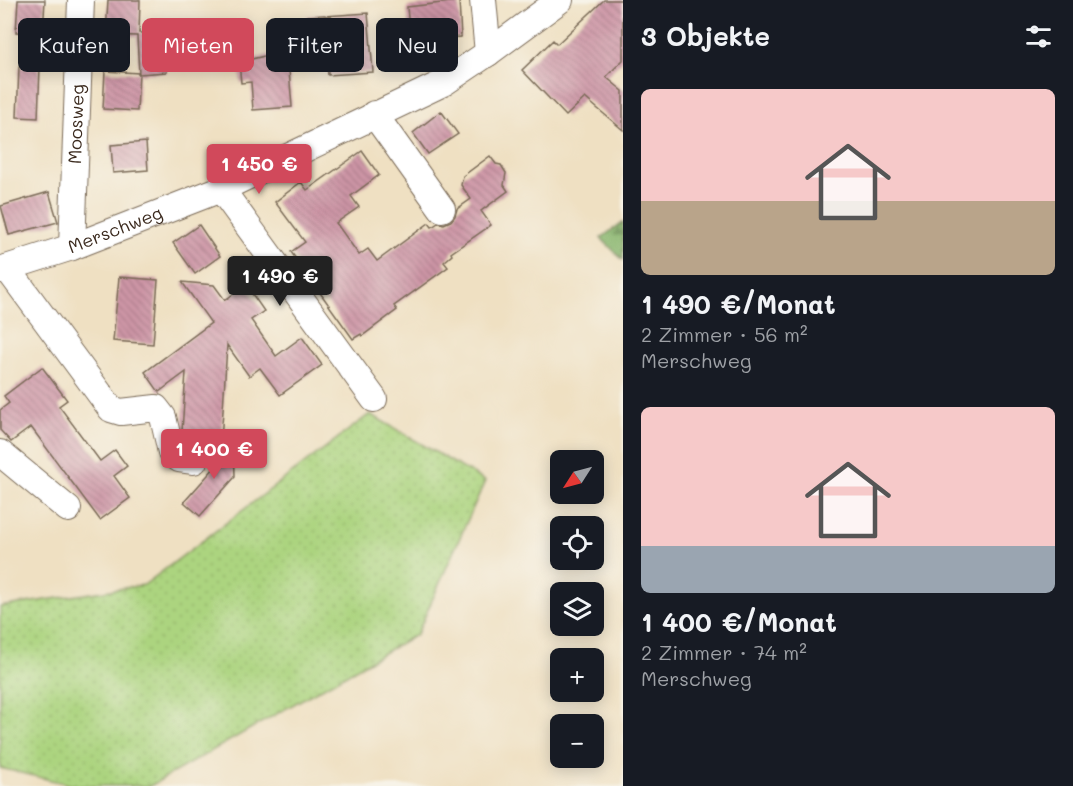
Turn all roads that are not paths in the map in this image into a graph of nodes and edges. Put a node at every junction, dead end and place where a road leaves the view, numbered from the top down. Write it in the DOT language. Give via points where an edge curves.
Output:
graph roads {
  1 [pos="81,0"];
  2 [pos="483,0"];
  3 [pos="560,0"];
  4 [pos="488,53"];
  5 [pos="374,114"];
  6 [pos="221,189"];
  7 [pos="442,209"];
  8 [pos="72,247"];
  9 [pos="4,269"];
  10 [pos="374,399"];
  11 [pos="0,453"];
  12 [pos="194,461"];
  13 [pos="68,509"];
  1 -- 8 [label="street, Moosweg"];
  2 -- 4 [label="street"];
  3 -- 4 [label="street, Merschweg"];
  4 -- 5 [label="street, Merschweg" via="445,82"];
  5 -- 6 [label="street, Merschweg"];
  5 -- 7 [label="street"];
  6 -- 8 [label="street, Merschweg"];
  6 -- 10 [label="street"];
  8 -- 9 [label="street, Merschweg"];
  9 -- 12 [label="street, Merschweg" via="111,409 121,412 156,408 163,417 171,452 179,459"];
  11 -- 13 [label="street"];
}
